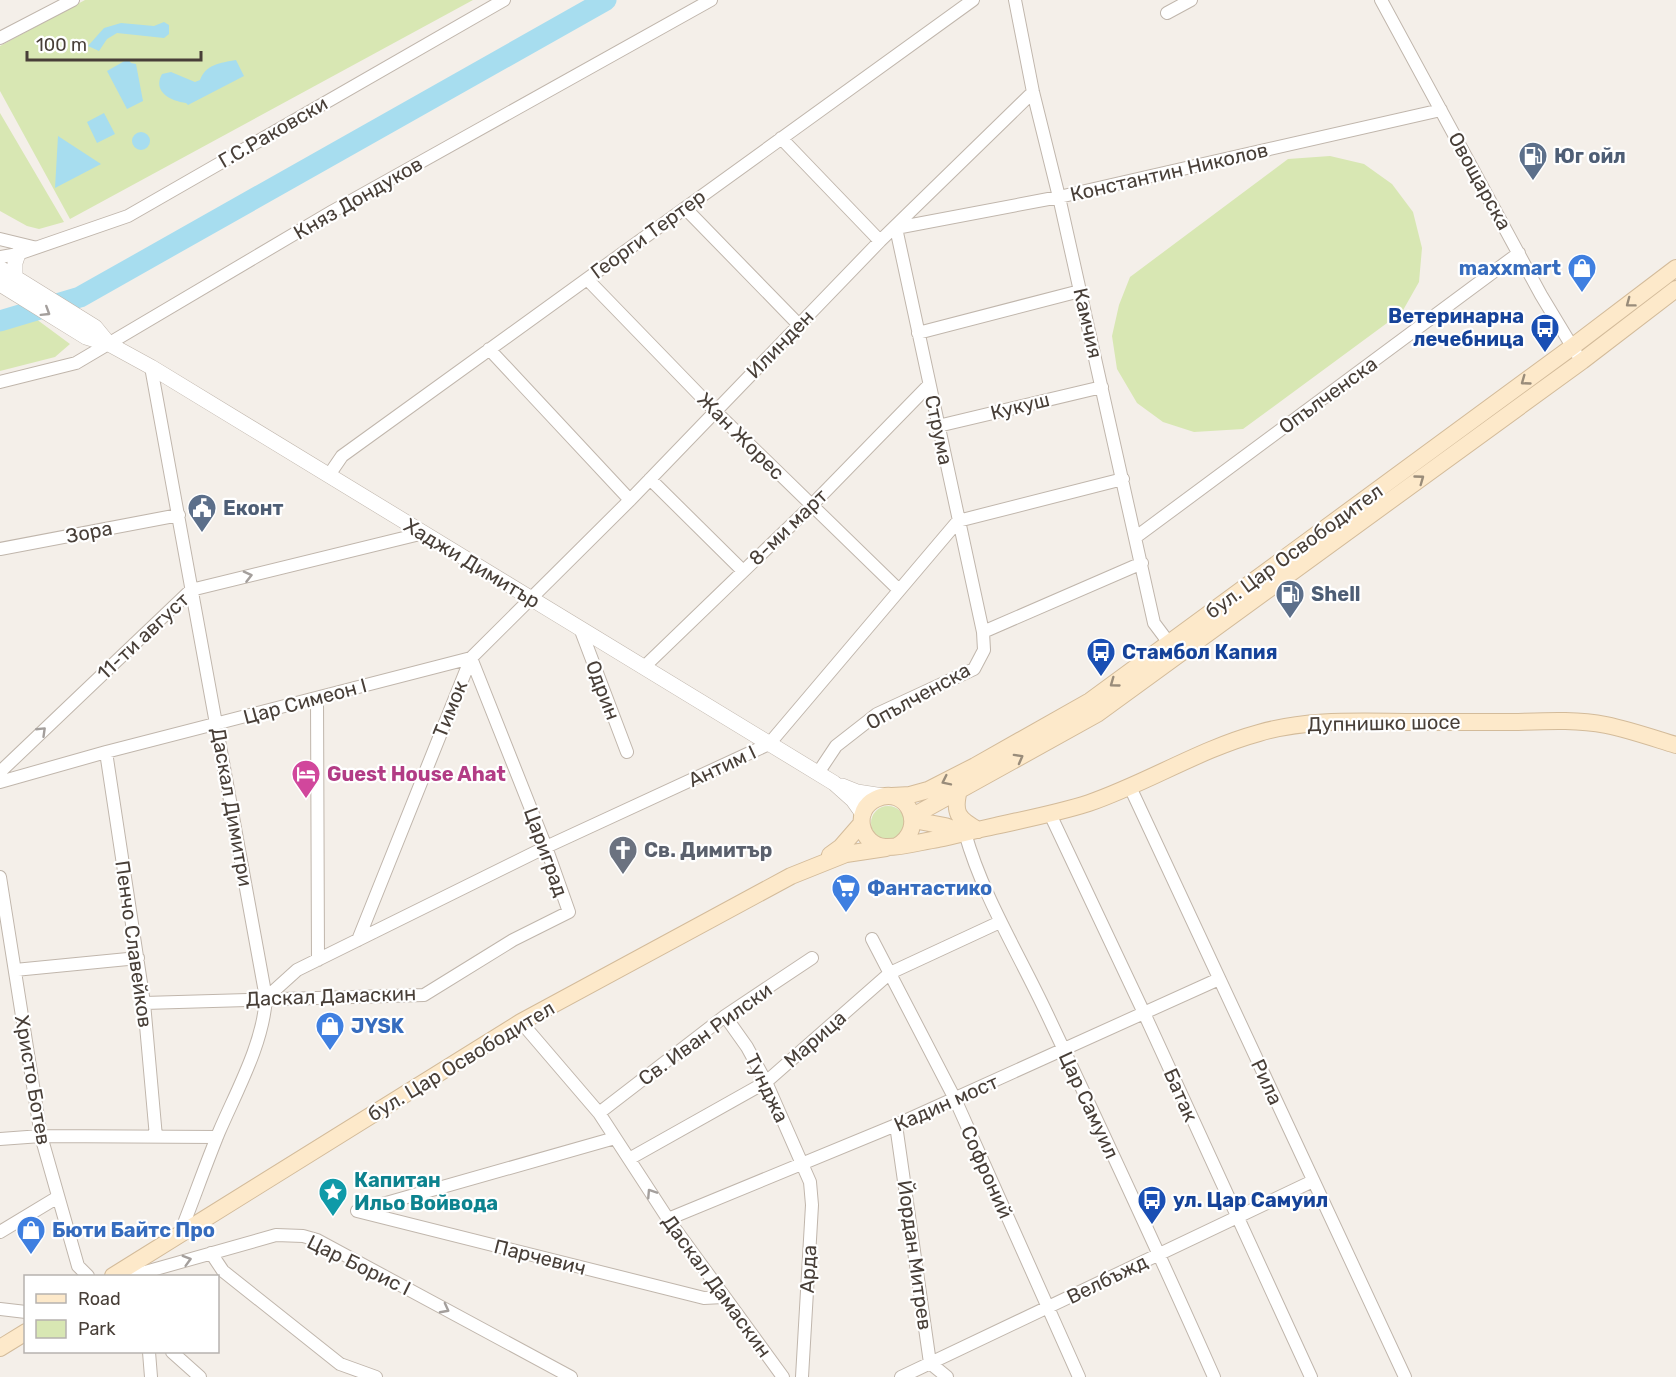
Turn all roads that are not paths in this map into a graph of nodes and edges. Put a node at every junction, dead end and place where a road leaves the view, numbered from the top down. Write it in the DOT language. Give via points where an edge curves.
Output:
graph roads {
  1 [pos="73,0"];
  2 [pos="504,0"];
  3 [pos="711,0"];
  4 [pos="974,0"];
  5 [pos="1015,0"];
  6 [pos="1191,0"];
  7 [pos="1381,0"];
  8 [pos="1167,13"];
  9 [pos="0,38"];
  10 [pos="1033,92"];
  11 [pos="1441,110"];
  12 [pos="781,138"];
  13 [pos="1059,196"];
  14 [pos="685,208"];
  15 [pos="896,228"];
  16 [pos="0,239"];
  17 [pos="880,242"];
  18 [pos="34,247"];
  19 [pos="1519,253"];
  20 [pos="18,254"];
  21 [pos="0,257"];
  22 [pos="0,268"];
  23 [pos="1676,268"];
  24 [pos="587,279"];
  25 [pos="7,283"];
  26 [pos="1676,289"];
  27 [pos="1080,291"];
  28 [pos="799,326"];
  29 [pos="918,333"];
  30 [pos="109,344"];
  31 [pos="1572,347"];
  32 [pos="489,349"];
  33 [pos="1582,361"];
  34 [pos="151,367"];
  35 [pos="0,382"];
  36 [pos="929,385"];
  37 [pos="1102,387"];
  38 [pos="715,411"];
  39 [pos="938,426"];
  40 [pos="329,475"];
  41 [pos="650,478"];
  42 [pos="1123,479"];
  43 [pos="630,500"];
  44 [pos="811,506"];
  45 [pos="179,515"];
  46 [pos="958,521"];
  47 [pos="424,533"];
  48 [pos="1136,537"];
  49 [pos="0,549"];
  50 [pos="1142,563"];
  51 [pos="743,571"];
  52 [pos="191,590"];
  53 [pos="899,590"];
  54 [pos="532,599"];
  55 [pos="580,628"];
  56 [pos="983,632"];
  57 [pos="1169,643"];
  58 [pos="471,658"];
  59 [pos="644,667"];
  60 [pos="317,698"];
  61 [pos="217,724"];
  62 [pos="770,744"];
  63 [pos="1676,745"];
  64 [pos="106,752"];
  65 [pos="627,752"];
  66 [pos="0,772"];
  67 [pos="818,773"];
  68 [pos="0,782"];
  69 [pos="834,783"];
  70 [pos="1130,787"];
  71 [pos="959,790"];
  72 [pos="887,796"];
  73 [pos="1050,814"];
  74 [pos="913,818"];
  75 [pos="862,819"];
  76 [pos="971,831"];
  77 [pos="893,846"];
  78 [pos="546,847"];
  79 [pos="820,863"];
  80 [pos="0,877"];
  81 [pos="569,912"];
  82 [pos="1000,922"];
  83 [pos="872,939"];
  84 [pos="358,940"];
  85 [pos="138,958"];
  86 [pos="812,958"];
  87 [pos="318,960"];
  88 [pos="15,970"];
  89 [pos="890,973"];
  90 [pos="1220,979"];
  91 [pos="266,998"];
  92 [pos="144,1003"];
  93 [pos="1144,1013"];
  94 [pos="725,1016"];
  95 [pos="521,1022"];
  96 [pos="1064,1049"];
  97 [pos="766,1082"];
  98 [pos="955,1100"];
  99 [pos="599,1113"];
  100 [pos="897,1125"];
  101 [pos="41,1136"];
  102 [pos="156,1137"];
  103 [pos="217,1137"];
  104 [pos="615,1138"];
  105 [pos="0,1139"];
  106 [pos="629,1159"];
  107 [pos="802,1163"];
  108 [pos="1313,1181"];
  109 [pos="58,1197"];
  110 [pos="1236,1217"];
  111 [pos="668,1219"];
  112 [pos="0,1232"];
  113 [pos="179,1236"];
  114 [pos="211,1253"];
  115 [pos="1159,1254"];
  116 [pos="87,1275"];
  117 [pos="115,1275"];
  118 [pos="134,1275"];
  119 [pos="723,1298"];
  120 [pos="1047,1307"];
  121 [pos="0,1309"];
  122 [pos="24,1312"];
  123 [pos="24,1333"];
  124 [pos="0,1348"];
  125 [pos="149,1353"];
  126 [pos="173,1353"];
  127 [pos="930,1363"];
  128 [pos="151,1377"];
  129 [pos="201,1377"];
  130 [pos="376,1377"];
  131 [pos="571,1377"];
  132 [pos="783,1377"];
  133 [pos="802,1377"];
  134 [pos="901,1377"];
  135 [pos="947,1377"];
  136 [pos="1079,1377"];
  137 [pos="1214,1377"];
  138 [pos="1311,1377"];
  139 [pos="1405,1377"];
  1 -- 9 [label="street"];
  2 -- 18 [label="street, Г.С.Раковски" via="128,216"];
  3 -- 30 [label="street, Княз Дондуков" via="333,212"];
  4 -- 12 [label="street, Георги Тертер"];
  5 -- 10 [label="street, Камчия"];
  6 -- 8 [label="street"];
  7 -- 11 [label="street, Овощарска"];
  10 -- 13 [label="street, Камчия"];
  10 -- 15 [label="street, Илинден"];
  11 -- 13 [label="street, Константин Николов"];
  11 -- 19 [label="street, Овощарска"];
  12 -- 14 [label="street, Георги Тертер"];
  12 -- 17 [label="street"];
  13 -- 15 [label="street, Константин Николов"];
  13 -- 27 [label="street, Камчия"];
  14 -- 24 [label="street, Георги Тертер"];
  14 -- 28 [label="street"];
  15 -- 17 [label="street, Илинден"];
  15 -- 29 [label="street, Струма"];
  16 -- 18 [label="street"];
  17 -- 28 [label="street, Илинден"];
  18 -- 20 [label="street, Г.С.Раковски"];
  19 -- 31 [label="street, Овощарска"];
  19 -- 48 [label="street, Опълченска"];
  20 -- 21 [label="street, Г.С.Раковски"];
  20 -- 25 [label="street"];
  22 -- 25 [label="street, Хаджи Димитър"];
  23 -- 31 [label="main road, бул. Цар Освободител, one-way"];
  24 -- 32 [label="street, Георги Тертер"];
  24 -- 38 [label="street, Жан Жорес"];
  25 -- 30 [label="street, Хаджи Димитър"];
  26 -- 33 [label="main road, бул. Цар Освободител"];
  27 -- 29 [label="street"];
  27 -- 37 [label="street, Камчия"];
  28 -- 38 [label="street, Илинден"];
  29 -- 36 [label="street, Струма"];
  30 -- 34 [label="street, Хаджи Димитър"];
  30 -- 35 [label="street, Княз Дондуков" via="76,363"];
  31 -- 33 [label="street, Овощарска"];
  31 -- 57 [label="main road, бул. Цар Освободител, one-way"];
  32 -- 40 [label="street, Георги Тертер" via="342,456"];
  32 -- 43 [label="street"];
  71 -- 33 [label="main road, бул. Цар Освободител, one-way" via="1097,714"];
  34 -- 40 [label="street, Хаджи Димитър"];
  34 -- 45 [label="street, Даскал Димитри"];
  36 -- 39 [label="street, Струма"];
  36 -- 44 [label="street, 8-ми март"];
  37 -- 39 [label="street, Кукуш"];
  37 -- 42 [label="street, Камчия"];
  38 -- 41 [label="street, Илинден"];
  38 -- 44 [label="street, Жан Жорес"];
  39 -- 46 [label="street, Струма"];
  40 -- 47 [label="street, Хаджи Димитър"];
  41 -- 43 [label="street, Илинден"];
  41 -- 51 [label="street"];
  42 -- 46 [label="street"];
  42 -- 48 [label="street, Камчия"];
  43 -- 54 [label="street, Илинден"];
  44 -- 51 [label="street, 8-ми март"];
  44 -- 53 [label="street, Жан Жорес"];
  45 -- 49 [label="street, Зора"];
  45 -- 52 [label="street, Даскал Димитри"];
  46 -- 53 [label="street, Антим I"];
  46 -- 56 [label="street, Струма"];
  52 -- 47 [label="street, 11-ти август, one-way"];
  47 -- 54 [label="street, Хаджи Димитър"];
  48 -- 50 [label="street, Камчия"];
  50 -- 56 [label="street"];
  50 -- 57 [label="street, Камчия" via="1154,624"];
  51 -- 59 [label="street, 8-ми март"];
  52 -- 61 [label="street, Даскал Димитри"];
  66 -- 52 [label="street, 11-ти август, one-way"];
  53 -- 62 [label="street, Антим I"];
  54 -- 55 [label="street, Хаджи Димитър"];
  54 -- 58 [label="street, Тимок"];
  55 -- 59 [label="street, Хаджи Димитър"];
  55 -- 65 [label="street, Одрин"];
  56 -- 67 [label="street, Опълченска" via="984,650 974,669 877,714 836,746"];
  57 -- 72 [label="main road, бул. Цар Освободител, one-way" via="1090,701 975,766 928,790"];
  58 -- 60 [label="street, Цар Симеон I"];
  58 -- 78 [label="street, Цариград"];
  58 -- 84 [label="street, Тимок"];
  59 -- 62 [label="street, Хаджи Димитър"];
  60 -- 61 [label="street, Цар Симеон I"];
  60 -- 87 [label="street"];
  61 -- 64 [label="street, Цар Симеон I"];
  61 -- 91 [label="street, Даскал Димитри"];
  62 -- 67 [label="street, Хаджи Димитър"];
  62 -- 78 [label="street, Антим I"];
  63 -- 70 [label="main road, Дупнишко шосе" via="1605,725 1561,721 1307,722 1258,733 1208,751"];
  64 -- 68 [label="street, Цар Симеон I"];
  64 -- 85 [label="street, Пенчо Славейков"];
  67 -- 69 [label="street, Хаджи Димитър"];
  69 -- 72 [label="street" via="857,792"];
  69 -- 75 [label="street" via="854,800"];
  70 -- 73 [label="main road, Дупнишко шосе"];
  70 -- 90 [label="street, Рила"];
  71 -- 74 [label="main road, бул. Цар Освободител"];
  71 -- 76 [label="main road" via="956,811"];
  72 -- 74 [label="main road" via="906,804"];
  72 -- 75 [label="main road" via="869,804"];
  73 -- 76 [label="main road, Дупнишко шосе"];
  73 -- 93 [label="street, Батак"];
  74 -- 76 [label="main road"];
  74 -- 77 [label="main road" via="909,835"];
  75 -- 77 [label="main road" via="867,838 878,846"];
  75 -- 79 [label="main road" via="841,847"];
  76 -- 77 [label="main road, Дупнишко шосе"];
  76 -- 82 [label="street, Цар Самуил" via="982,884"];
  77 -- 79 [label="main road, Дупнишко шосе" via="860,850"];
  78 -- 81 [label="street, Цариград"];
  78 -- 84 [label="street, Антим I"];
  79 -- 95 [label="main road, бул. Цар Освободител"];
  80 -- 88 [label="street, Христо Ботев"];
  81 -- 91 [label="street, Даскал Дамаскин" via="513,940 424,995"];
  82 -- 89 [label="street, Марица"];
  82 -- 96 [label="street, Цар Самуил"];
  83 -- 89 [label="street, Софроний"];
  84 -- 87 [label="street, Антим I"];
  85 -- 88 [label="street"];
  85 -- 92 [label="street, Пенчо Славейков"];
  86 -- 94 [label="street, Св. Иван Рилски"];
  87 -- 91 [label="street, Антим I" via="297,970"];
  88 -- 101 [label="street, Христо Ботев"];
  89 -- 97 [label="street, Марица"];
  89 -- 98 [label="street, Софроний"];
  90 -- 93 [label="street, Кадин мост"];
  90 -- 108 [label="street, Рила"];
  91 -- 92 [label="street, Даскал Дамаскин"];
  91 -- 103 [label="street, Даскал Димитри" via="265,1015 251,1056"];
  92 -- 102 [label="street, Пенчо Славейков"];
  93 -- 96 [label="street, Кадин мост"];
  93 -- 110 [label="street, Батак"];
  94 -- 97 [label="street, Тунджа"];
  94 -- 99 [label="street, Св. Иван Рилски"];
  95 -- 99 [label="street, Даскал Дамаскин"];
  95 -- 113 [label="main road, бул. Цар Освободител"];
  96 -- 98 [label="street, Кадин мост"];
  96 -- 115 [label="street, Цар Самуил"];
  97 -- 106 [label="street, Марица"];
  97 -- 107 [label="street, Тунджа"];
  98 -- 100 [label="street, Кадин мост"];
  98 -- 120 [label="street, Софроний"];
  99 -- 104 [label="street, Даскал Дамаскин"];
  100 -- 107 [label="street, Кадин мост"];
  100 -- 127 [label="street, Йордан Митрев"];
  101 -- 102 [label="street"];
  101 -- 105 [label="street"];
  101 -- 109 [label="street, Христо Ботев"];
  102 -- 103 [label="street"];
  103 -- 113 [label="street, Даскал Димитри"];
  104 -- 106 [label="street, Даскал Дамаскин"];
  104 -- 119 [label="street, Парчевич" via="357,1211 704,1298"];
  111 -- 106 [label="street, Даскал Дамаскин, one-way"];
  107 -- 111 [label="street, Кадин мост"];
  107 -- 133 [label="street, Арда" via="810,1182 812,1205"];
  108 -- 110 [label="street, Велбъжд"];
  108 -- 139 [label="street, Рила"];
  109 -- 112 [label="street"];
  109 -- 116 [label="street, Христо Ботев" via="78,1266"];
  110 -- 115 [label="street, Велбъжд"];
  110 -- 138 [label="street, Батак"];
  111 -- 119 [label="street, Даскал Дамаскин"];
  113 -- 117 [label="main road, бул. Цар Освободител"];
  118 -- 114 [label="street, Цар Борис I, one-way"];
  114 -- 130 [label="street" via="223,1271 340,1364"];
  114 -- 131 [label="street, Цар Борис I, one-way" via="276,1235 317,1240"];
  115 -- 120 [label="street, Велбъжд"];
  115 -- 137 [label="street, Цар Самуил"];
  119 -- 132 [label="street, Даскал Дамаскин"];
  120 -- 127 [label="street, Велбъжд"];
  120 -- 136 [label="street, Софроний"];
  121 -- 122 [label="street"];
  123 -- 124 [label="main road"];
  125 -- 128 [label="street"];
  126 -- 129 [label="street"];
  127 -- 134 [label="street, Велбъжд"];
  127 -- 135 [label="street"];
}
